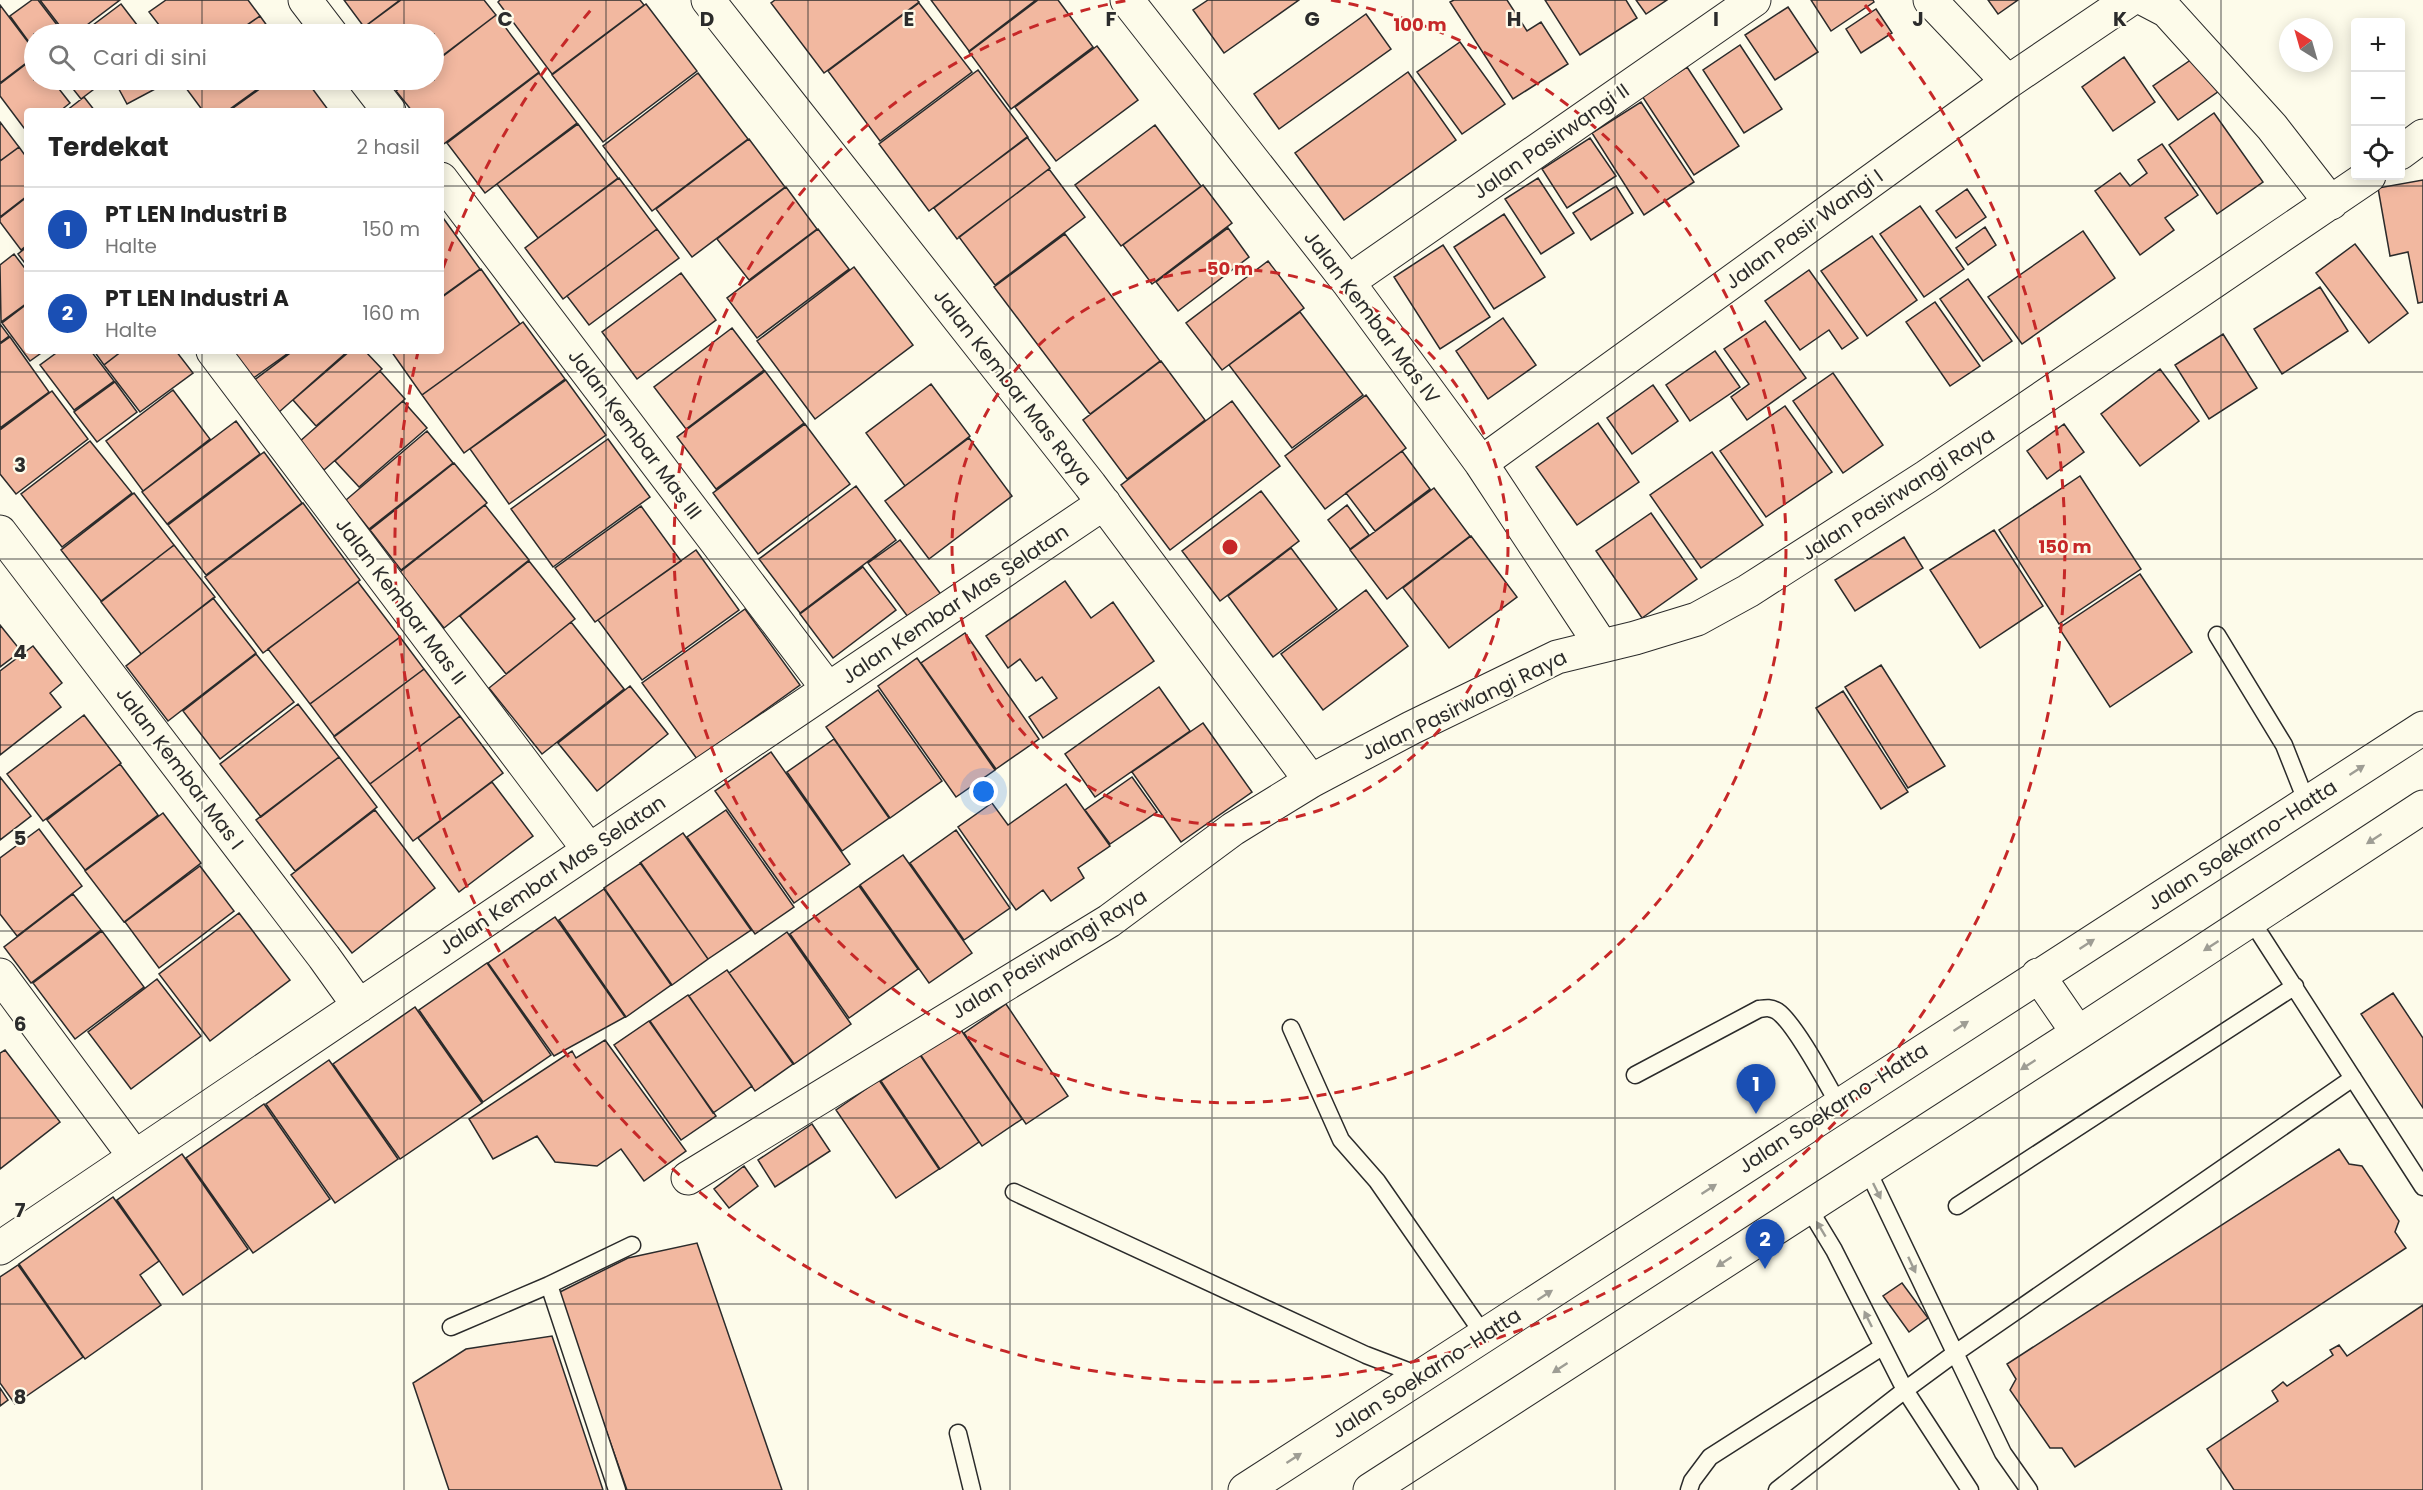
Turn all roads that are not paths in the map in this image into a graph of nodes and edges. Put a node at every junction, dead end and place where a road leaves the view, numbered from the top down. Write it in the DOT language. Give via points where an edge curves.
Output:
graph roads {
  1 [pos="305,0"];
  2 [pos="708,0"];
  3 [pos="1127,0"];
  4 [pos="1754,0"];
  5 [pos="1930,0"];
  6 [pos="2129,0"];
  7 [pos="2146,0"];
  8 [pos="323,24"];
  9 [pos="2007,82"];
  10 [pos="373,90"];
  11 [pos="387,108"];
  12 [pos="2423,136"];
  13 [pos="2405,149"];
  14 [pos="2363,180"];
  15 [pos="444,183"];
  16 [pos="2331,202"];
  17 [pos="1348,282"];
  18 [pos="215,354"];
  19 [pos="1481,463"];
  20 [pos="1104,503"];
  21 [pos="0,532"];
  22 [pos="2217,635"];
  23 [pos="1601,645"];
  24 [pos="828,689"];
  25 [pos="2423,728"];
  26 [pos="1311,781"];
  27 [pos="2307,803"];
  28 [pos="2423,807"];
  29 [pos="589,850"];
  30 [pos="2251,920"];
  31 [pos="0,975"];
  32 [pos="2038,975"];
  33 [pos="2295,986"];
  34 [pos="359,1006"];
  35 [pos="1291,1028"];
  36 [pos="2078,1033"];
  37 [pos="1635,1076"];
  38 [pos="2353,1078"];
  39 [pos="1839,1105"];
  40 [pos="135,1157"];
  41 [pos="1867,1169"];
  42 [pos="688,1178"];
  43 [pos="2423,1187"];
  44 [pos="1014,1192"];
  45 [pos="1957,1206"];
  46 [pos="1808,1207"];
  47 [pos="632,1245"];
  48 [pos="0,1248"];
  49 [pos="549,1285"];
  50 [pos="451,1327"];
  51 [pos="1484,1335"];
  52 [pos="1882,1347"];
  53 [pos="1954,1354"];
  54 [pos="1421,1376"];
  55 [pos="1905,1390"];
  56 [pos="958,1433"];
  57 [pos="1384,1485"];
  58 [pos="616,1490"];
  59 [pos="972,1490"];
  60 [pos="1245,1490"];
  61 [pos="1689,1490"];
  62 [pos="1777,1490"];
  63 [pos="1970,1490"];
  64 [pos="2028,1490"];
  1 -- 8 [label="main road"];
  2 -- 20 [label="main road, Jalan Kembar Mas Raya"];
  3 -- 17 [label="main road, Jalan Kembar Mas IV"];
  4 -- 17 [label="main road, Jalan Pasirwangi II"];
  5 -- 9 [label="main road"];
  6 -- 9 [label="main road, Jalan Pasir Wangi I"];
  7 -- 16 [label="main road" via="2167,11 2272,127"];
  9 -- 19 [label="main road, Jalan Pasir Wangi I"];
  10 -- 11 [label="main road"];
  12 -- 13 [label="main road"];
  14 -- 16 [label="main road, Jalan Pasirwangi Raya"];
  15 -- 24 [label="main road, Jalan Kembar Mas III"];
  16 -- 23 [label="main road, Jalan Pasirwangi Raya" via="1926,477 1748,591 1696,619"];
  17 -- 19 [label="main road, Jalan Kembar Mas IV"];
  18 -- 29 [label="main road, Jalan Kembar Mas II"];
  19 -- 23 [label="main road, Jalan Kembar Mas IV"];
  20 -- 24 [label="main road, Jalan Kembar Mas Selatan"];
  20 -- 26 [label="main road, Jalan Kembar Mas Raya"];
  21 -- 34 [label="main road, Jalan Kembar Mas I"];
  22 -- 27 [label="lane" via="2284,745"];
  23 -- 26 [label="main road, Jalan Pasirwangi Raya" via="1557,657"];
  24 -- 29 [label="main road, Jalan Kembar Mas Selatan"];
  27 -- 25 [label="main road, Jalan Soekarno-Hatta, one-way"];
  26 -- 42 [label="main road, Jalan Pasirwangi Raya" via="1233,830 1109,921"];
  32 -- 27 [label="main road, Jalan Soekarno-Hatta, one-way"];
  28 -- 30 [label="main road, one-way"];
  29 -- 34 [label="main road, Jalan Kembar Mas Selatan"];
  30 -- 33 [label="lane"];
  30 -- 36 [label="main road, one-way"];
  31 -- 40 [label="main road"];
  32 -- 36 [label="main road"];
  39 -- 32 [label="main road, Jalan Soekarno-Hatta, one-way"];
  33 -- 38 [label="lane"];
  33 -- 45 [label="lane"];
  34 -- 40 [label="main road, Jalan Kembar Mas Selatan"];
  35 -- 51 [label="lane" via="1341,1140 1377,1180"];
  36 -- 41 [label="main road, one-way"];
  37 -- 39 [label="lane" via="1769,1007 1780,1013 1805,1047"];
  38 -- 43 [label="lane"];
  38 -- 53 [label="lane"];
  51 -- 39 [label="main road, Jalan Soekarno-Hatta, one-way"];
  40 -- 48 [label="main road, Jalan Kembar Mas Selatan"];
  41 -- 46 [label="main road"];
  41 -- 53 [label="lane, one-way"];
  44 -- 54 [label="lane" via="1366,1355"];
  52 -- 46 [label="lane, one-way"];
  46 -- 57 [label="main road, one-way"];
  47 -- 49 [label="lane"];
  49 -- 50 [label="lane"];
  49 -- 58 [label="lane"];
  51 -- 54 [label="main road, Jalan Soekarno-Hatta"];
  52 -- 55 [label="lane"];
  52 -- 61 [label="lane" via="1710,1457"];
  53 -- 55 [label="lane"];
  53 -- 64 [label="lane" via="2003,1453"];
  60 -- 54 [label="main road, Jalan Soekarno-Hatta, one-way"];
  55 -- 62 [label="lane"];
  55 -- 63 [label="lane"];
  56 -- 59 [label="lane"];
}
